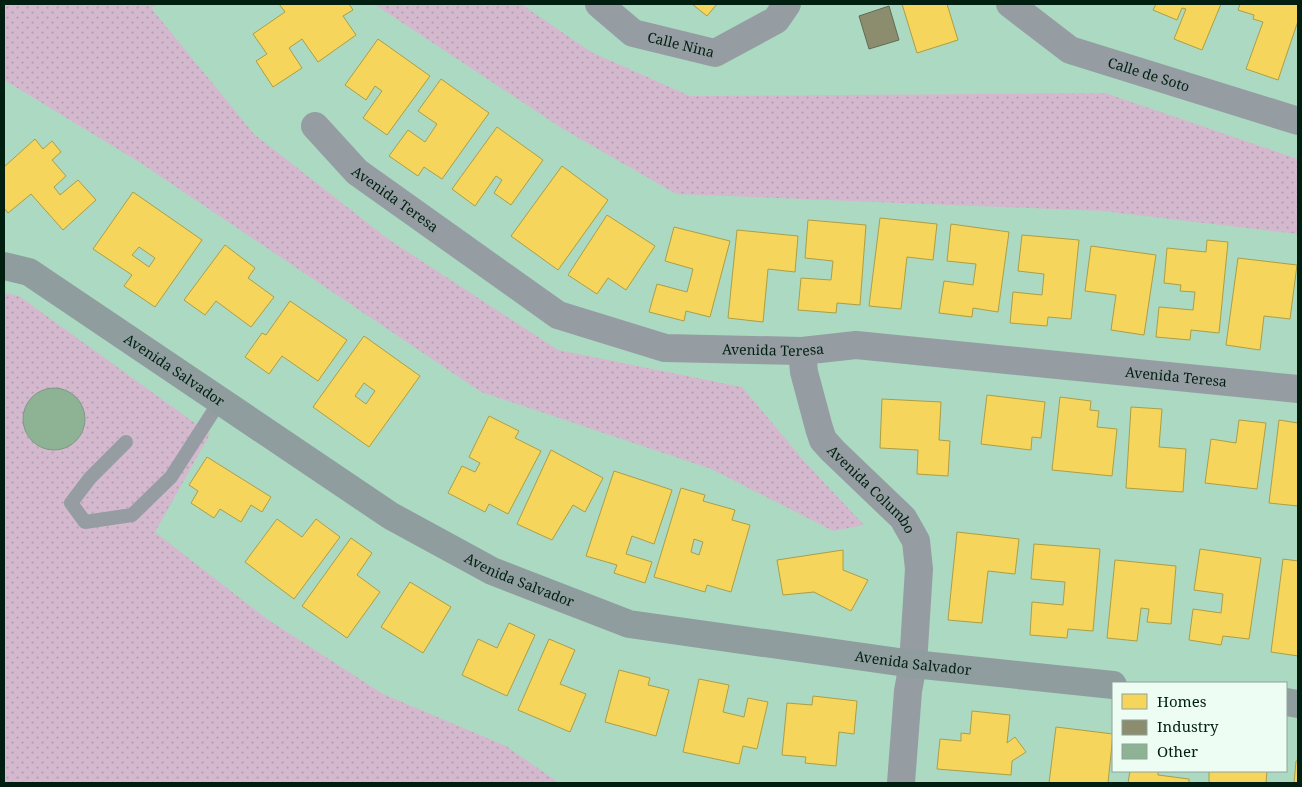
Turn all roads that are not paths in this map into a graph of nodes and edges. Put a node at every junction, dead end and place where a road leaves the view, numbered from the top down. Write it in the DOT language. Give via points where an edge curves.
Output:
graph roads {
  1 [pos="599,4"];
  2 [pos="786,4"];
  3 [pos="1010,4"];
  4 [pos="1298,121"];
  5 [pos="315,126"];
  6 [pos="4,266"];
  7 [pos="802,350"];
  8 [pos="1298,390"];
  9 [pos="220,401"];
  10 [pos="126,442"];
  11 [pos="913,664"];
  12 [pos="1112,685"];
  13 [pos="901,783"];
  1 -- 2 [label="street, Calle Nina" via="633,33 715,53 776,20"];
  3 -- 4 [label="street, Calle de Soto" via="1070,50"];
  5 -- 7 [label="street, Avenida Teresa" via="357,172 558,315 665,348"];
  6 -- 9 [label="street, Avenida Salvador" via="29,272"];
  7 -- 8 [label="street, Avenida Teresa" via="856,345"];
  7 -- 11 [label="street, Avenida Columbo" via="804,372 823,440 903,518 916,541 920,569"];
  9 -- 10 [label="lane" via="170,478 132,515 86,522 71,503 90,478"];
  9 -- 11 [label="street, Avenida Salvador" via="391,516 492,571 629,624"];
  11 -- 12 [label="street, Avenida Salvador"];
  11 -- 13 [label="street, Avenida Columbo"];
}
